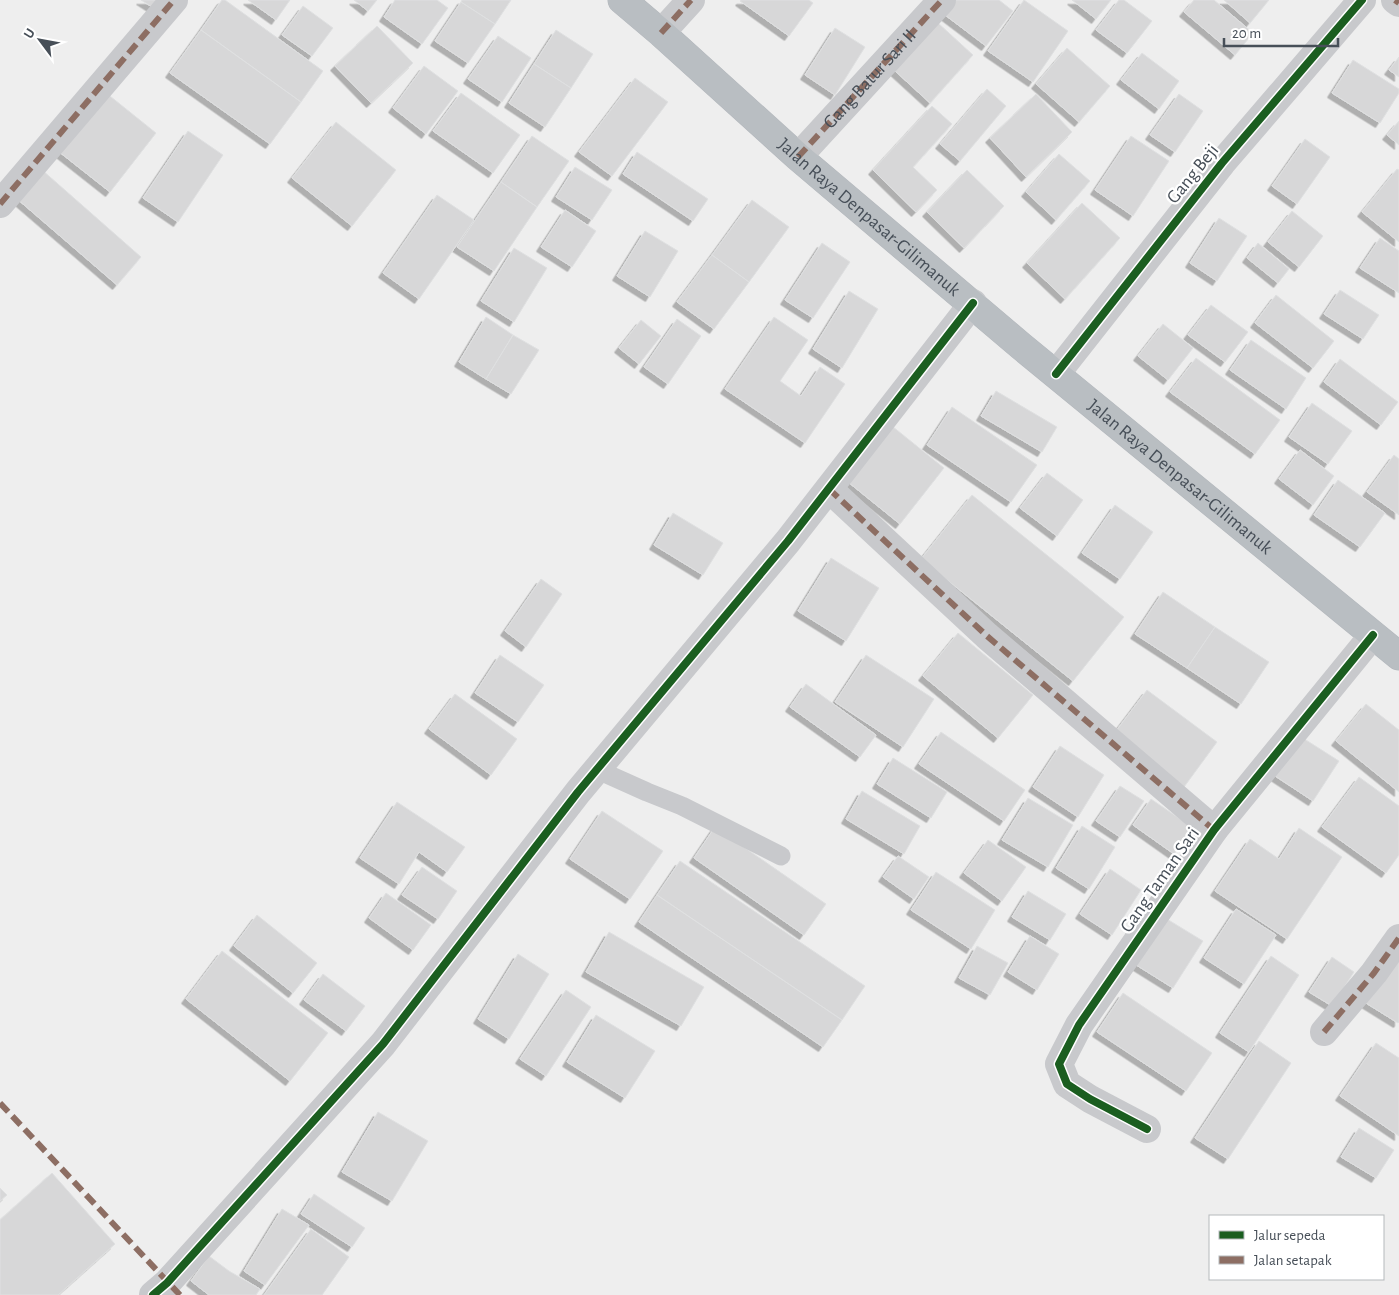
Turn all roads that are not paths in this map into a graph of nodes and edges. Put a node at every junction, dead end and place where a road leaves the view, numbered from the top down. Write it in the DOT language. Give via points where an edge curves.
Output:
graph roads {
  1 [pos="174,0"];
  2 [pos="622,0"];
  3 [pos="691,0"];
  4 [pos="942,0"];
  5 [pos="1362,0"];
  6 [pos="1394,0"];
  7 [pos="1399,3"];
  8 [pos="661,33"];
  9 [pos="798,156"];
  10 [pos="0,204"];
  11 [pos="973,304"];
  12 [pos="1056,374"];
  13 [pos="829,489"];
  14 [pos="1372,635"];
  15 [pos="1399,656"];
  16 [pos="598,770"];
  17 [pos="1214,830"];
  18 [pos="781,856"];
  19 [pos="1399,938"];
  20 [pos="1324,1032"];
  21 [pos="1148,1129"];
  22 [pos="154,1295"];
  1 -- 10 [label="street"];
  2 -- 8 [label="highway, Jalan Raya Denpasar-Gilimanuk"];
  3 -- 8 [label="street"];
  4 -- 9 [label="street, Gang Batur Sari II"];
  5 -- 12 [label="street, Gang Beji" via="1222,163"];
  6 -- 7 [label="street"];
  8 -- 9 [label="highway, Jalan Raya Denpasar-Gilimanuk"];
  9 -- 11 [label="highway, Jalan Raya Denpasar-Gilimanuk"];
  11 -- 12 [label="highway, Jalan Raya Denpasar-Gilimanuk"];
  11 -- 13 [label="street"];
  12 -- 14 [label="highway, Jalan Raya Denpasar-Gilimanuk"];
  13 -- 16 [label="street"];
  13 -- 17 [label="street" via="987,636"];
  14 -- 15 [label="highway, Jalan Raya Denpasar-Gilimanuk"];
  14 -- 17 [label="street, Gang Taman Sari"];
  16 -- 18 [label="lane" via="682,806"];
  16 -- 22 [label="street" via="383,1044"];
  17 -- 21 [label="street, Gang Taman Sari" via="1079,1024 1059,1064 1067,1084"];
  19 -- 20 [label="street"];
}
